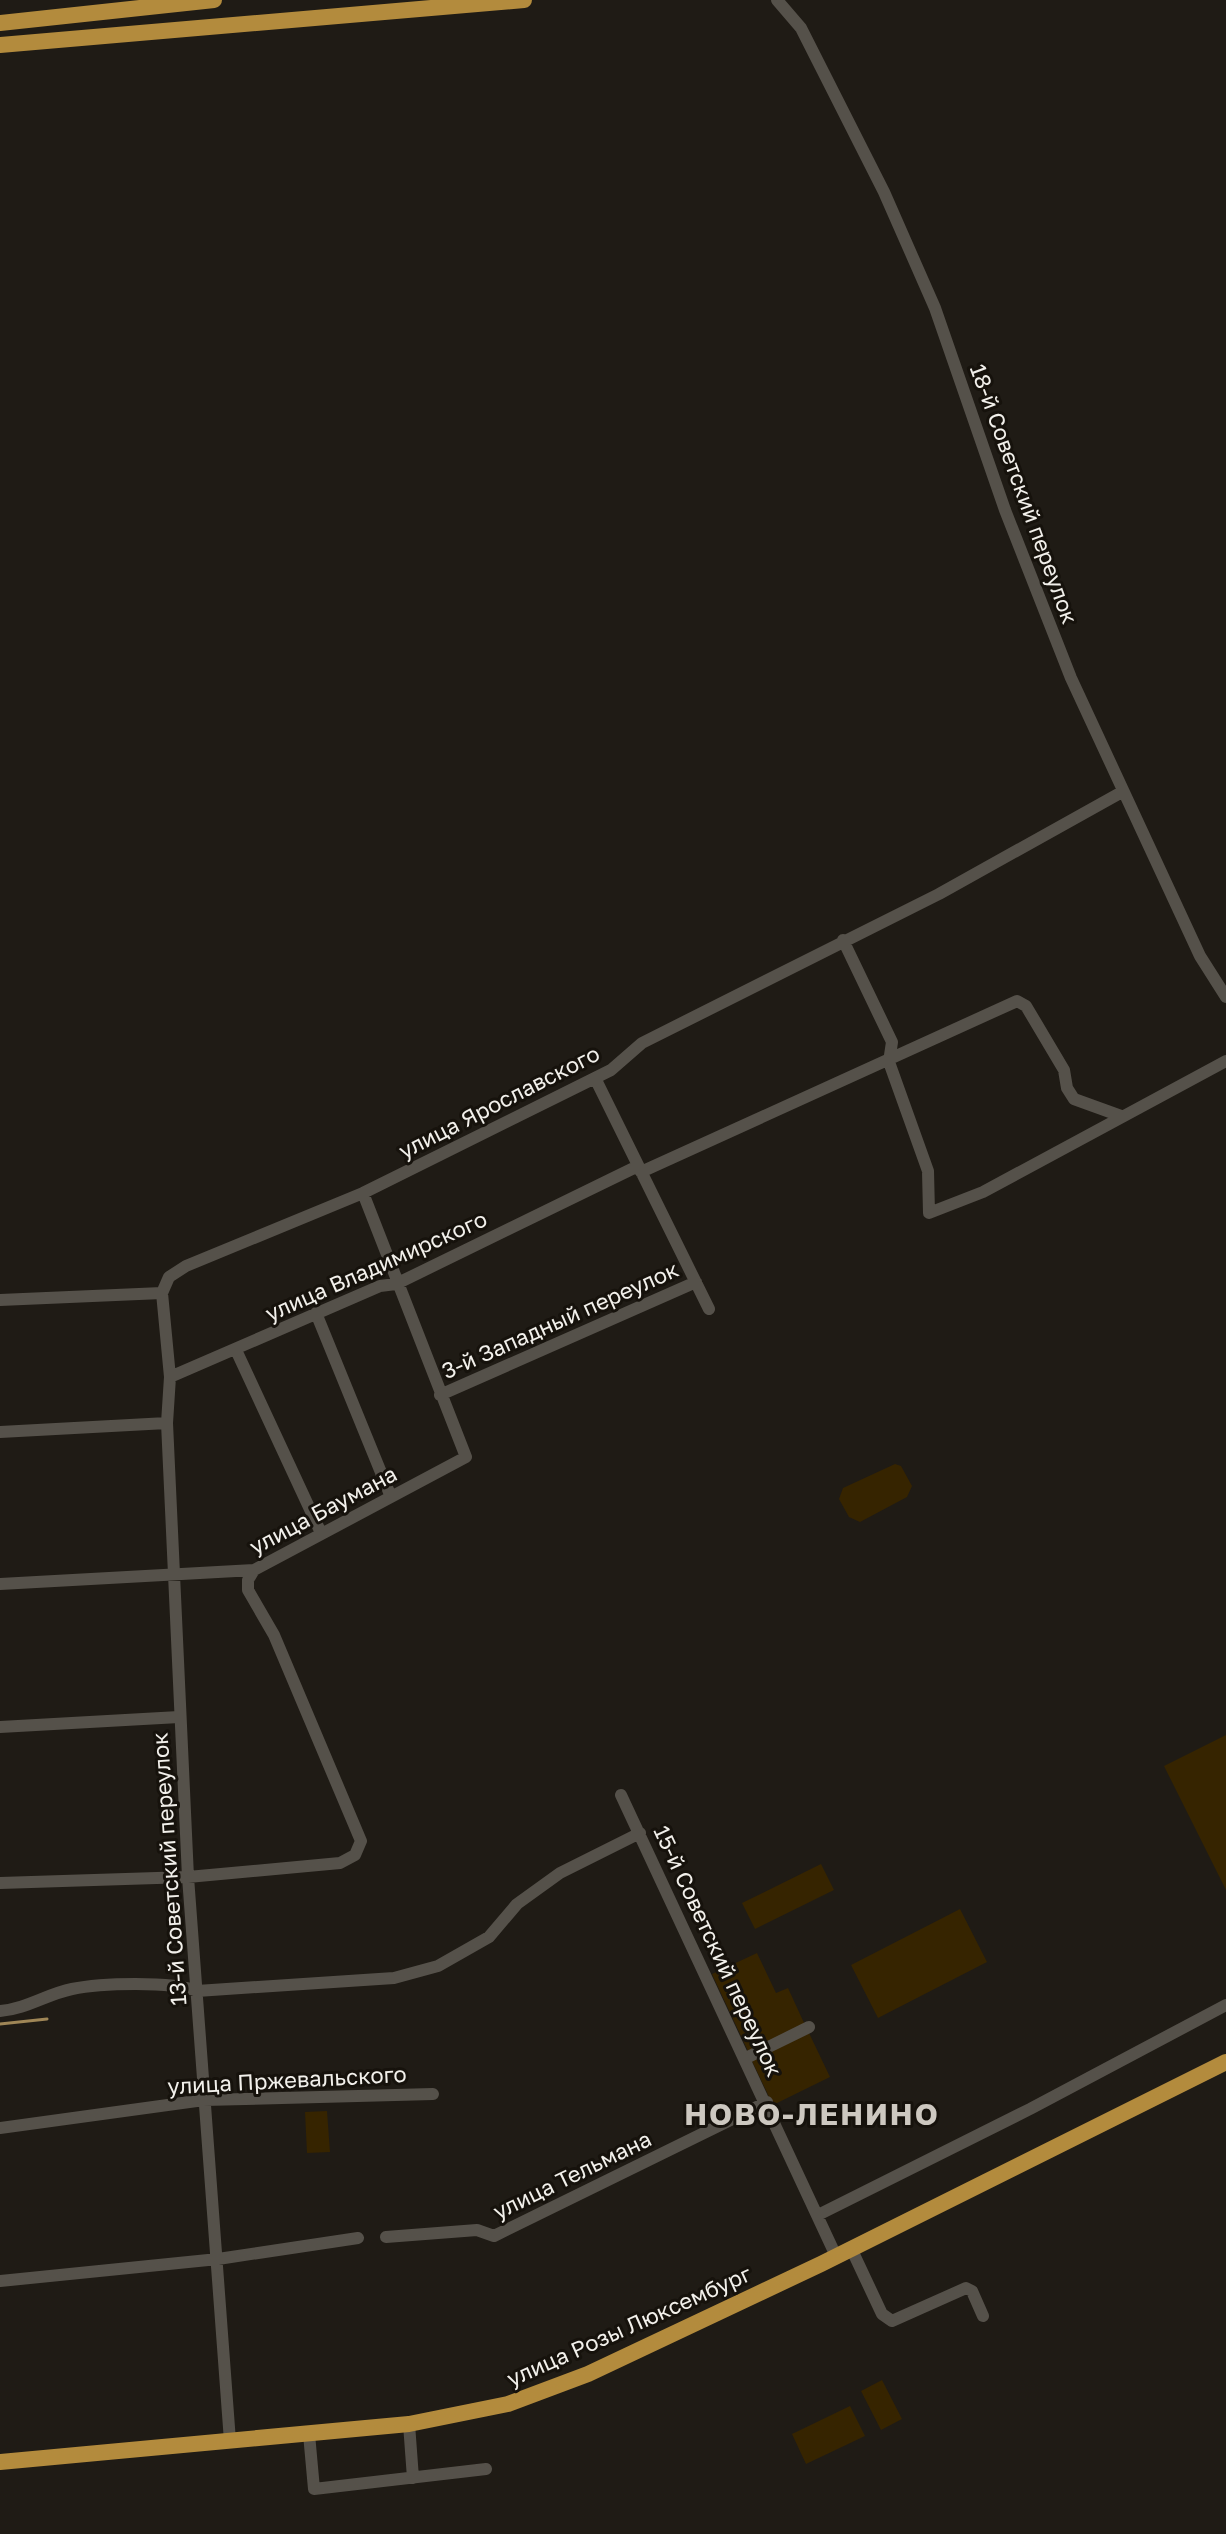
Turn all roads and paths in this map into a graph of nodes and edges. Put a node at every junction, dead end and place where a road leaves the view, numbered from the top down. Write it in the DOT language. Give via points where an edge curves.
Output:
graph roads {
  1 [pos="214,0"];
  2 [pos="517,0"];
  3 [pos="781,2"];
  4 [pos="0,23"];
  5 [pos="0,45"];
  6 [pos="1122,792"];
  7 [pos="843,940"];
  8 [pos="1226,997"];
  9 [pos="1226,1061"];
  10 [pos="889,1062"];
  11 [pos="595,1078"];
  12 [pos="1121,1116"];
  13 [pos="639,1169"];
  14 [pos="363,1193"];
  15 [pos="696,1282"];
  16 [pos="396,1284"];
  17 [pos="162,1293"];
  18 [pos="0,1300"];
  19 [pos="709,1309"];
  20 [pos="316,1313"];
  21 [pos="236,1350"];
  22 [pos="170,1377"];
  23 [pos="440,1395"];
  24 [pos="167,1423"];
  25 [pos="0,1432"];
  26 [pos="391,1497"];
  27 [pos="321,1533"];
  28 [pos="254,1570"];
  29 [pos="172,1576"];
  30 [pos="0,1584"];
  31 [pos="179,1717"];
  32 [pos="0,1727"];
  33 [pos="621,1795"];
  34 [pos="640,1833"];
  35 [pos="188,1877"];
  36 [pos="0,1883"];
  37 [pos="197,1991"];
  38 [pos="1226,2005"];
  39 [pos="0,2011"];
  40 [pos="809,2027"];
  41 [pos="746,2058"];
  42 [pos="1226,2062"];
  43 [pos="433,2094"];
  44 [pos="204,2100"];
  45 [pos="767,2102"];
  46 [pos="0,2128"];
  47 [pos="818,2215"];
  48 [pos="386,2237"];
  49 [pos="358,2238"];
  50 [pos="844,2252"];
  51 [pos="218,2259"];
  52 [pos="0,2281"];
  53 [pos="983,2316"];
  54 [pos="409,2424"];
  55 [pos="309,2434"];
  56 [pos="230,2441"];
  57 [pos="0,2462"];
  58 [pos="486,2469"];
  59 [pos="413,2478"];
  1 -- 4 [label="main road"];
  2 -- 5 [label="main road"];
  3 -- 6 [label="street, 18-й Советский переулок" via="801,28 884,192 935,308 1038,596"];
  6 -- 7 [label="street, улица Ярославского" via="939,894"];
  6 -- 8 [label="street, 18-й Советский переулок" via="1200,956"];
  7 -- 10 [label="street" via="892,1042"];
  7 -- 11 [label="street, улица Ярославского" via="642,1043"];
  9 -- 12 [label="street"];
  10 -- 12 [label="street, улица Владимирского" via="1017,1001 1034,1018 1074,1099"];
  10 -- 12 [label="street" via="928,1171 929,1213 983,1192"];
  10 -- 13 [label="street, улица Владимирского"];
  11 -- 13 [label="street"];
  11 -- 14 [label="street, улица Ярославского"];
  13 -- 15 [label="street"];
  13 -- 16 [label="street, улица Владимирского"];
  14 -- 16 [label="street"];
  14 -- 17 [label="street, улица Ярославского" via="186,1266 169,1277"];
  15 -- 19 [label="street"];
  15 -- 23 [label="street, 3-й Западный переулок"];
  16 -- 20 [label="street, улица Владимирского"];
  16 -- 23 [label="street"];
  17 -- 18 [label="street"];
  17 -- 22 [label="street, 13-й Советский переулок"];
  20 -- 21 [label="street, улица Владимирского"];
  20 -- 26 [label="street"];
  21 -- 22 [label="street, улица Владимирского"];
  21 -- 27 [label="street"];
  22 -- 24 [label="street, 13-й Советский переулок"];
  23 -- 26 [label="street, улица Баумана" via="466,1457"];
  24 -- 25 [label="street"];
  24 -- 29 [label="street, 13-й Советский переулок"];
  26 -- 27 [label="street, улица Баумана"];
  27 -- 28 [label="street, улица Баумана"];
  28 -- 29 [label="street, улица Баумана"];
  28 -- 35 [label="street" via="248,1590 274,1635 361,1841 355,1855 340,1863"];
  29 -- 30 [label="street, улица Баумана"];
  29 -- 31 [label="street, 13-й Советский переулок"];
  31 -- 32 [label="street"];
  31 -- 35 [label="street, 13-й Советский переулок"];
  33 -- 34 [label="street, 15-й Советский переулок"];
  34 -- 37 [label="street" via="560,1873 517,1904 489,1937 438,1966 394,1978"];
  34 -- 41 [label="street, 15-й Советский переулок"];
  35 -- 36 [label="street"];
  35 -- 37 [label="street, 13-й Советский переулок"];
  37 -- 39 [label="street" via="179,1984 72,1989"];
  37 -- 44 [label="street, 13-й Советский переулок"];
  38 -- 47 [label="street"];
  40 -- 41 [label="street"];
  41 -- 45 [label="street, 15-й Советский переулок"];
  42 -- 50 [label="main road, улица Розы Люксембург"];
  43 -- 44 [label="street, улица Пржевальского"];
  44 -- 46 [label="street, улица Пржевальского"];
  44 -- 51 [label="street, 13-й Советский переулок"];
  45 -- 47 [label="street, 15-й Советский переулок"];
  45 -- 48 [label="street, улица Тельмана" via="494,2236 477,2230"];
  47 -- 50 [label="street, 15-й Советский переулок"];
  49 -- 51 [label="street"];
  50 -- 53 [label="street, 15-й Советский переулок" via="882,2314 892,2321 966,2288"];
  50 -- 54 [label="main road, улица Розы Люксембург" via="588,2374 508,2404"];
  51 -- 52 [label="street"];
  51 -- 56 [label="street, 13-й Советский переулок"];
  54 -- 55 [label="main road, улица Розы Люксембург"];
  54 -- 59 [label="street"];
  55 -- 56 [label="main road, улица Розы Люксембург"];
  55 -- 59 [label="street" via="314,2489"];
  56 -- 57 [label="main road, улица Розы Люксембург"];
  58 -- 59 [label="street"];
}
